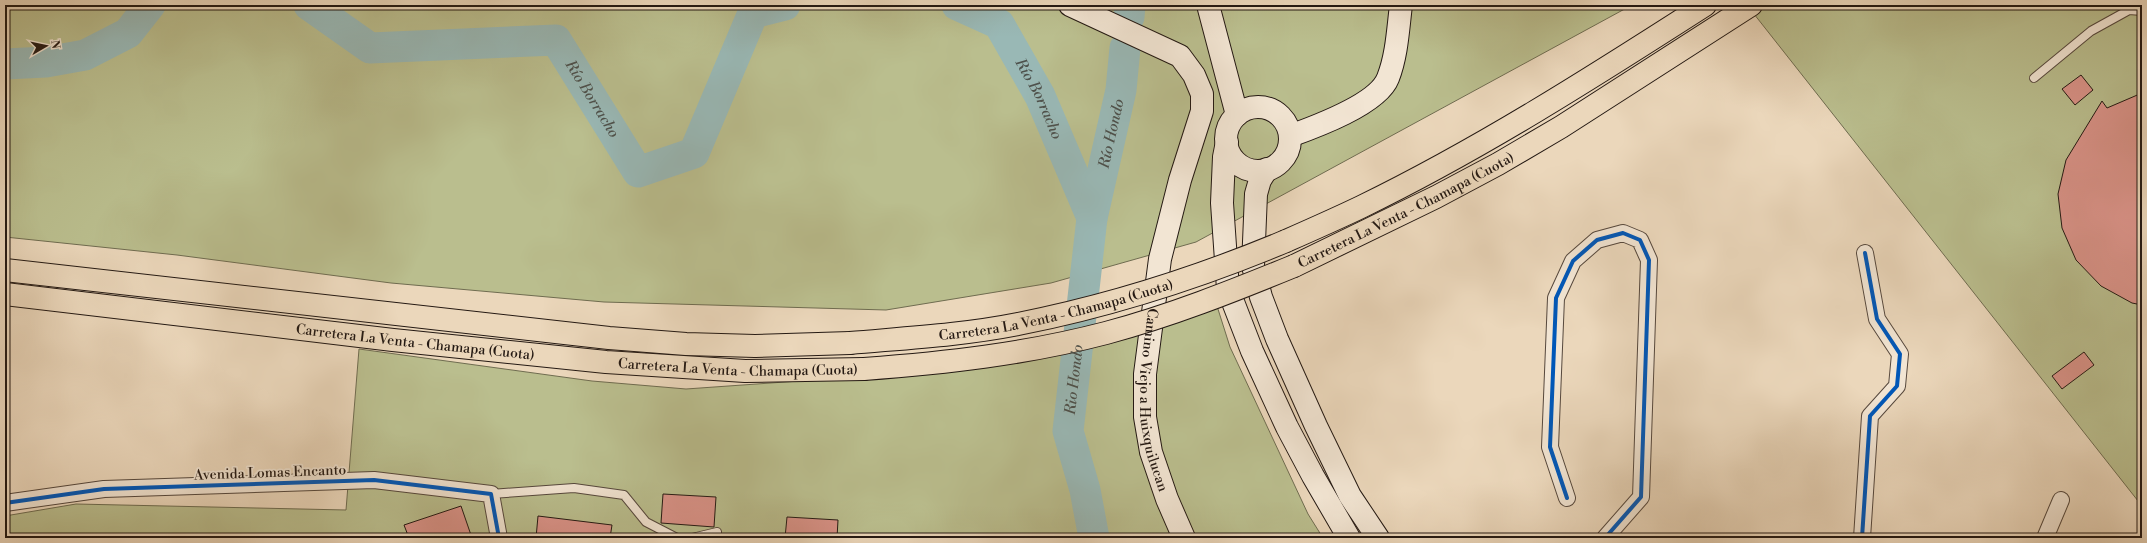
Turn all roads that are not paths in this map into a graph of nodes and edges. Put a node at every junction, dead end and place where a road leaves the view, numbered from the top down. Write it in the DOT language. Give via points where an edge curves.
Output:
graph roads {
  1 [pos="1070,5"];
  2 [pos="1208,5"];
  3 [pos="1400,5"];
  4 [pos="1705,5"];
  5 [pos="1750,5"];
  6 [pos="2142,10"];
  7 [pos="2034,78"];
  8 [pos="1237,115"];
  9 [pos="1290,136"];
  10 [pos="1227,142"];
  11 [pos="1267,169"];
  12 [pos="1865,253"];
  13 [pos="5,270"];
  14 [pos="5,294"];
  15 [pos="491,494"];
  16 [pos="1567,498"];
  17 [pos="2061,500"];
  18 [pos="5,503"];
  19 [pos="717,532"];
  20 [pos="499,538"];
  21 [pos="677,538"];
  22 [pos="692,538"];
  23 [pos="1184,538"];
  24 [pos="1349,538"];
  25 [pos="1378,538"];
  26 [pos="1605,538"];
  27 [pos="1862,538"];
  28 [pos="2045,538"];
  1 -- 23 [label="main road, Camino Viejo a Huixquilucan" via="1180,56 1194,75 1202,94 1202,111 1180,180 1160,259 1145,374 1145,417 1151,452"];
  2 -- 8 [label="main road"];
  3 -- 9 [label="main road" via="1396,47 1388,79 1368,100 1326,123"];
  4 -- 13 [label="highway, Carretera La Venta - Chamapa (Cuota), bridge" via="1549,103 1360,208 1237,261 1124,298 1018,324 933,336 850,343 755,346 686,344 609,338"];
  5 -- 14 [label="highway, Carretera La Venta - Chamapa (Cuota), bridge" via="1561,127 1498,164 1294,266 1180,310 1105,333 986,358 864,370 745,371 606,362 401,341"];
  6 -- 7 [label="lane" via="2129,10 2090,31"];
  8 -- 9 [label="main road" via="1251,108 1267,108 1285,121"];
  8 -- 10 [label="main road" via="1229,127"];
  9 -- 11 [label="main road" via="1284,157"];
  10 -- 11 [label="main road" via="1231,154 1238,163 1249,169"];
  10 -- 24 [label="main road" via="1222,203 1228,289 1252,351 1287,427"];
  11 -- 25 [label="main road" via="1256,194 1253,266 1261,297 1276,339 1316,426 1350,496"];
  12 -- 27 [label="street" via="1877,319 1900,354 1897,386 1870,416"];
  15 -- 18 [label="street, Avenida Lomas Encanto" via="374,480 104,489"];
  15 -- 20 [label="street"];
  15 -- 21 [label="lane, Avenida Lomas Encanto" via="574,488 624,494 646,522"];
  16 -- 26 [label="street" via="1550,447 1556,298 1573,261 1597,240 1622,233 1640,240 1649,260 1641,497"];
  17 -- 28 [label="street"];
  19 -- 22 [label="lane"];
}
